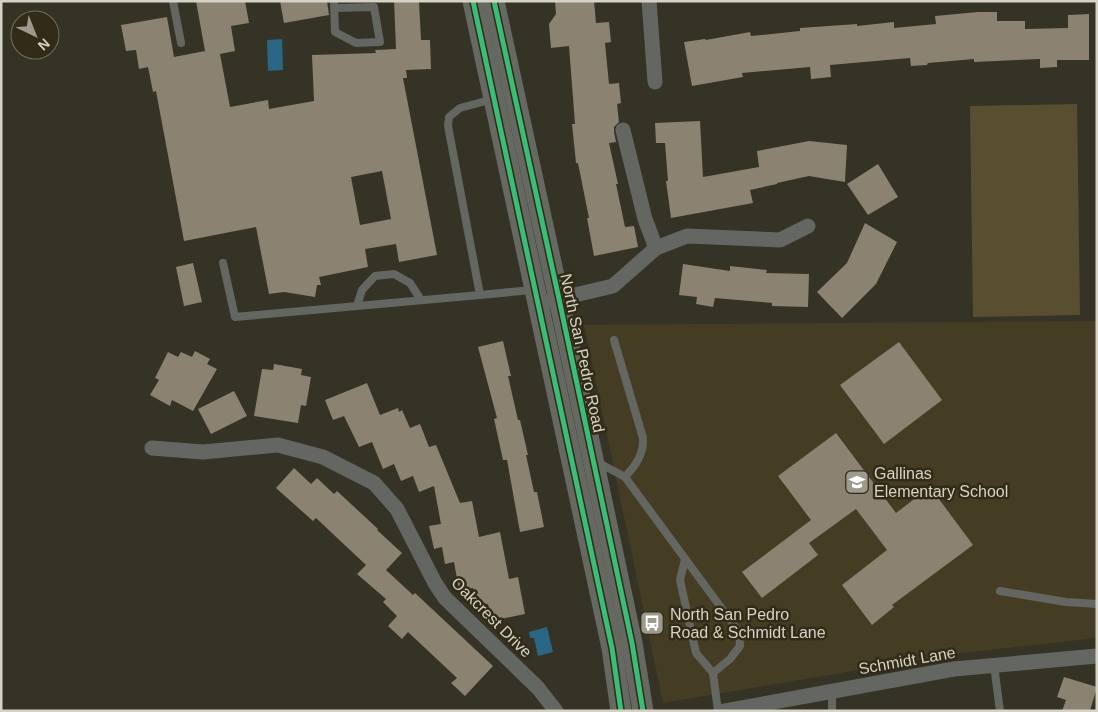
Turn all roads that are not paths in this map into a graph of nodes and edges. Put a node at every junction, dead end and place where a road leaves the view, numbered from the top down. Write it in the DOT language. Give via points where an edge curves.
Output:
graph roads {
  1 [pos="172,1"];
  2 [pos="473,1"];
  3 [pos="494,1"];
  4 [pos="649,1"];
  5 [pos="334,5"];
  6 [pos="181,43"];
  7 [pos="654,82"];
  8 [pos="493,99"];
  9 [pos="623,130"];
  10 [pos="808,226"];
  11 [pos="656,248"];
  12 [pos="223,263"];
  13 [pos="480,295"];
  14 [pos="536,297"];
  15 [pos="559,299"];
  16 [pos="421,300"];
  17 [pos="356,306"];
  18 [pos="614,340"];
  19 [pos="152,448"];
  20 [pos="593,461"];
  21 [pos="626,477"];
  22 [pos="684,559"];
  23 [pos="1000,591"];
  24 [pos="1097,604"];
  25 [pos="1097,656"];
  26 [pos="994,665"];
  27 [pos="713,673"];
  28 [pos="832,691"];
  29 [pos="556,711"];
  30 [pos="621,711"];
  31 [pos="643,711"];
  32 [pos="718,711"];
  33 [pos="725,711"];
  34 [pos="832,711"];
  35 [pos="1000,711"];
  1 -- 6 [label="lane"];
  2 -- 8 [label="main road, North San Pedro Road"];
  3 -- 15 [label="main road, North San Pedro Road"];
  4 -- 7 [label="street"];
  5 -- 5 [label="lane" via="335,32 356,43 380,42 374,7"];
  8 -- 13 [label="lane" via="460,108 449,117 448,126"];
  8 -- 14 [label="main road, North San Pedro Road"];
  9 -- 11 [label="street" via="645,219"];
  10 -- 11 [label="street" via="780,240 686,236"];
  11 -- 15 [label="street" via="613,286"];
  12 -- 17 [label="lane" via="235,317"];
  13 -- 14 [label="lane"];
  13 -- 16 [label="lane"];
  14 -- 15 [label="street"];
  14 -- 30 [label="main road, North San Pedro Road" via="612,648"];
  15 -- 20 [label="main road, North San Pedro Road"];
  16 -- 17 [label="lane"];
  16 -- 17 [label="lane" via="410,283 394,274 375,276 362,290"];
  18 -- 21 [label="lane" via="644,448"];
  19 -- 29 [label="street, Oakcrest Drive" via="203,452 278,445 323,457 374,483 397,509 434,583 445,598 538,688"];
  20 -- 21 [label="lane"];
  20 -- 31 [label="main road, North San Pedro Road" via="632,643"];
  21 -- 22 [label="lane"];
  22 -- 27 [label="lane" via="680,580 696,653"];
  22 -- 27 [label="lane" via="738,632 740,646"];
  23 -- 24 [label="lane"];
  25 -- 26 [label="street, Schmidt Lane"];
  26 -- 28 [label="street, Schmidt Lane" via="954,668"];
  26 -- 35 [label="lane"];
  27 -- 32 [label="lane"];
  28 -- 33 [label="street, Schmidt Lane"];
  28 -- 34 [label="lane"];
}
